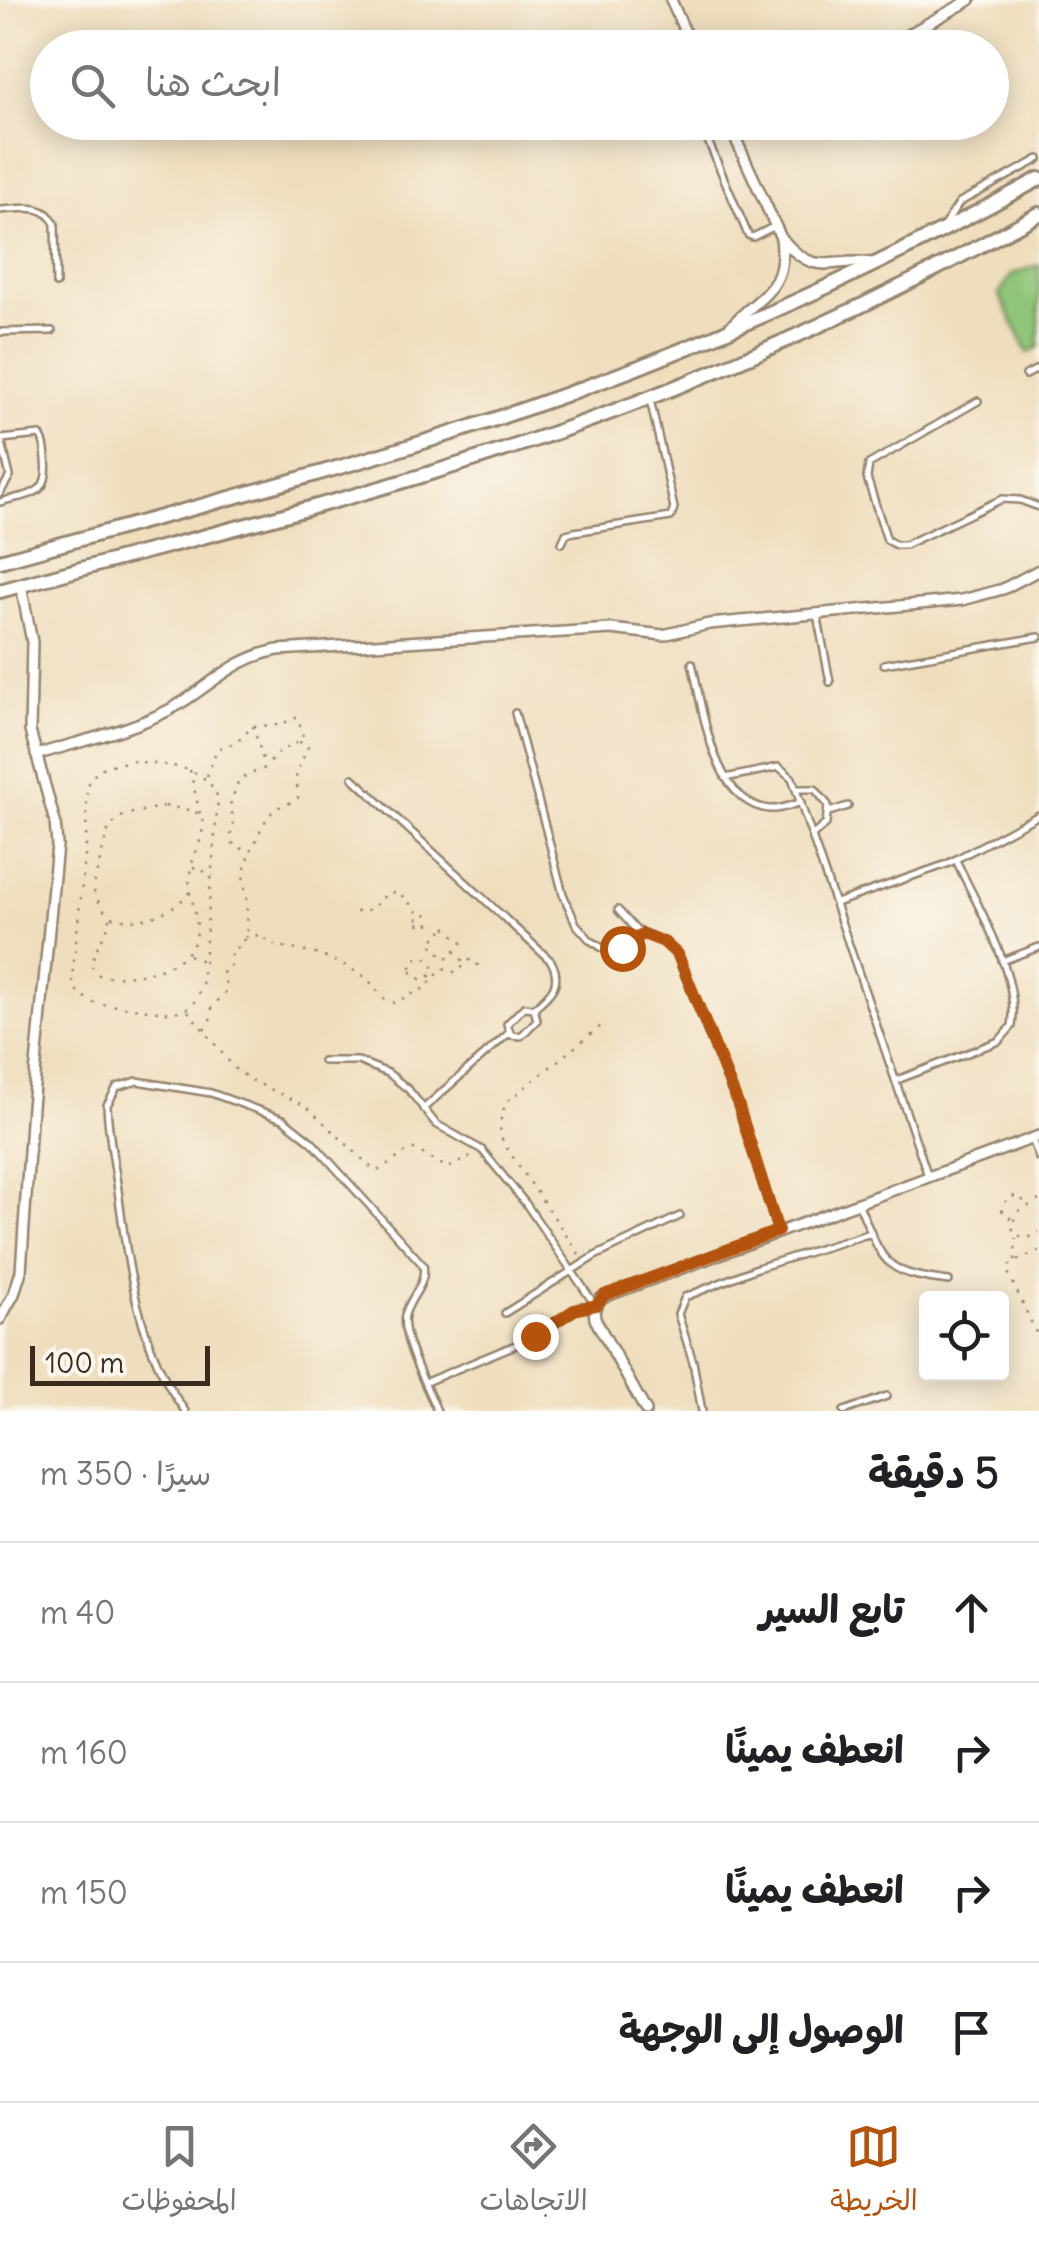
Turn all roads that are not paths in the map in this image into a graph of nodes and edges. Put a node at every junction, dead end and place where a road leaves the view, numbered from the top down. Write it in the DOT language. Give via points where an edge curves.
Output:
graph roads {
  1 [pos="671,0"];
  2 [pos="970,0"];
  3 [pos="684,30"];
  4 [pos="916,30"];
  5 [pos="708,140"];
  6 [pos="737,140"];
  7 [pos="1039,159"];
  8 [pos="1039,180"];
  9 [pos="0,210"];
  10 [pos="1039,214"];
  11 [pos="775,226"];
  12 [pos="943,230"];
  13 [pos="781,238"];
  14 [pos="877,264"];
  15 [pos="56,284"];
  16 [pos="52,331"];
  17 [pos="0,332"];
  18 [pos="724,332"];
  19 [pos="1039,368"];
  20 [pos="1026,375"];
  21 [pos="650,396"];
  22 [pos="978,402"];
  23 [pos="0,493"];
  24 [pos="0,502"];
  25 [pos="1039,507"];
  26 [pos="562,543"];
  27 [pos="0,561"];
  28 [pos="1039,570"];
  29 [pos="21,585"];
  30 [pos="0,591"];
  31 [pos="816,614"];
  32 [pos="1039,637"];
  33 [pos="692,663"];
  34 [pos="884,664"];
  35 [pos="830,682"];
  36 [pos="515,713"];
  37 [pos="36,754"];
  38 [pos="353,778"];
  39 [pos="725,778"];
  40 [pos="796,789"];
  41 [pos="801,802"];
  42 [pos="848,806"];
  43 [pos="829,812"];
  44 [pos="1039,815"];
  45 [pos="812,836"];
  46 [pos="956,860"];
  47 [pos="836,903"];
  48 [pos="618,910"];
  49 [pos="643,934"];
  50 [pos="1039,947"];
  51 [pos="1002,961"];
  52 [pos="534,1008"];
  53 [pos="509,1033"];
  54 [pos="323,1061"];
  55 [pos="897,1080"];
  56 [pos="423,1109"];
  57 [pos="1035,1138"];
  58 [pos="1039,1158"];
  59 [pos="928,1176"];
  60 [pos="858,1202"];
  61 [pos="680,1216"];
  62 [pos="778,1231"];
  63 [pos="871,1232"];
  64 [pos="572,1270"];
  65 [pos="948,1281"];
  66 [pos="596,1305"];
  67 [pos="506,1313"];
  68 [pos="0,1319"];
  69 [pos="426,1382"];
  70 [pos="887,1396"];
  71 [pos="185,1411"];
  72 [pos="437,1411"];
  73 [pos="646,1411"];
  74 [pos="702,1411"];
  75 [pos="844,1411"];
  1 -- 3 [label="street"];
  2 -- 4 [label="street"];
  5 -- 11 [label="lane" via="748,234"];
  6 -- 11 [label="street"];
  7 -- 12 [label="lane" via="960,202"];
  8 -- 12 [label="street"];
  9 -- 15 [label="lane" via="42,208 51,214"];
  10 -- 21 [label="street" via="832,320"];
  11 -- 13 [label="street"];
  12 -- 14 [label="street"];
  13 -- 14 [label="street" via="818,266"];
  13 -- 18 [label="street" via="783,263 773,289"];
  14 -- 18 [label="street"];
  16 -- 17 [label="lane"];
  18 -- 27 [label="street" via="466,428"];
  19 -- 20 [label="lane"];
  21 -- 26 [label="lane" via="674,508 670,517 574,532"];
  21 -- 29 [label="street" via="430,473"];
  22 -- 25 [label="lane" via="869,464 866,478 887,540 905,544 1002,499"];
  23 -- 24 [label="lane" via="10,476 2,439 40,435 45,485"];
  28 -- 31 [label="street" via="962,600"];
  29 -- 30 [label="street"];
  29 -- 37 [label="street" via="32,642 29,719"];
  31 -- 35 [label="lane"];
  31 -- 37 [label="street" via="663,634 611,629 278,650 237,663 159,715"];
  32 -- 34 [label="lane"];
  33 -- 39 [label="lane"];
  36 -- 49 [label="lane" via="576,924 607,951"];
  37 -- 68 [label="street" via="55,822 57,857 21,1271"];
  38 -- 52 [label="lane" via="551,961 554,988"];
  39 -- 40 [label="lane" via="778,768 789,773"];
  39 -- 41 [label="lane" via="757,806"];
  40 -- 41 [label="lane"];
  40 -- 43 [label="lane" via="821,792"];
  41 -- 45 [label="lane"];
  42 -- 43 [label="lane"];
  43 -- 45 [label="lane"];
  44 -- 46 [label="lane"];
  45 -- 47 [label="lane"];
  46 -- 47 [label="lane"];
  46 -- 51 [label="lane"];
  47 -- 55 [label="lane"];
  48 -- 49 [label="lane"];
  49 -- 62 [label="lane" via="678,955 738,1104"];
  50 -- 51 [label="lane"];
  51 -- 55 [label="lane" via="1014,1014 1007,1035"];
  52 -- 53 [label="lane" via="524,1007 508,1021"];
  52 -- 53 [label="lane" via="535,1023 518,1037"];
  53 -- 56 [label="lane"];
  54 -- 56 [label="lane" via="379,1068 408,1088"];
  55 -- 59 [label="lane"];
  56 -- 64 [label="lane" via="444,1130 482,1150"];
  57 -- 58 [label="lane"];
  57 -- 59 [label="street"];
  59 -- 60 [label="street"];
  60 -- 62 [label="street"];
  60 -- 63 [label="lane"];
  61 -- 64 [label="lane"];
  62 -- 66 [label="street" via="605,1295"];
  63 -- 65 [label="lane" via="896,1270"];
  63 -- 74 [label="lane" via="685,1297 678,1314"];
  64 -- 66 [label="lane"];
  64 -- 67 [label="lane"];
  66 -- 69 [label="lane"];
  66 -- 73 [label="street" via="597,1324"];
  69 -- 71 [label="lane" via="404,1322 423,1280 422,1264 312,1142 283,1120 231,1099 130,1081 112,1092 107,1105 122,1224 146,1338"];
  69 -- 72 [label="lane"];
  70 -- 75 [label="lane"];
}
